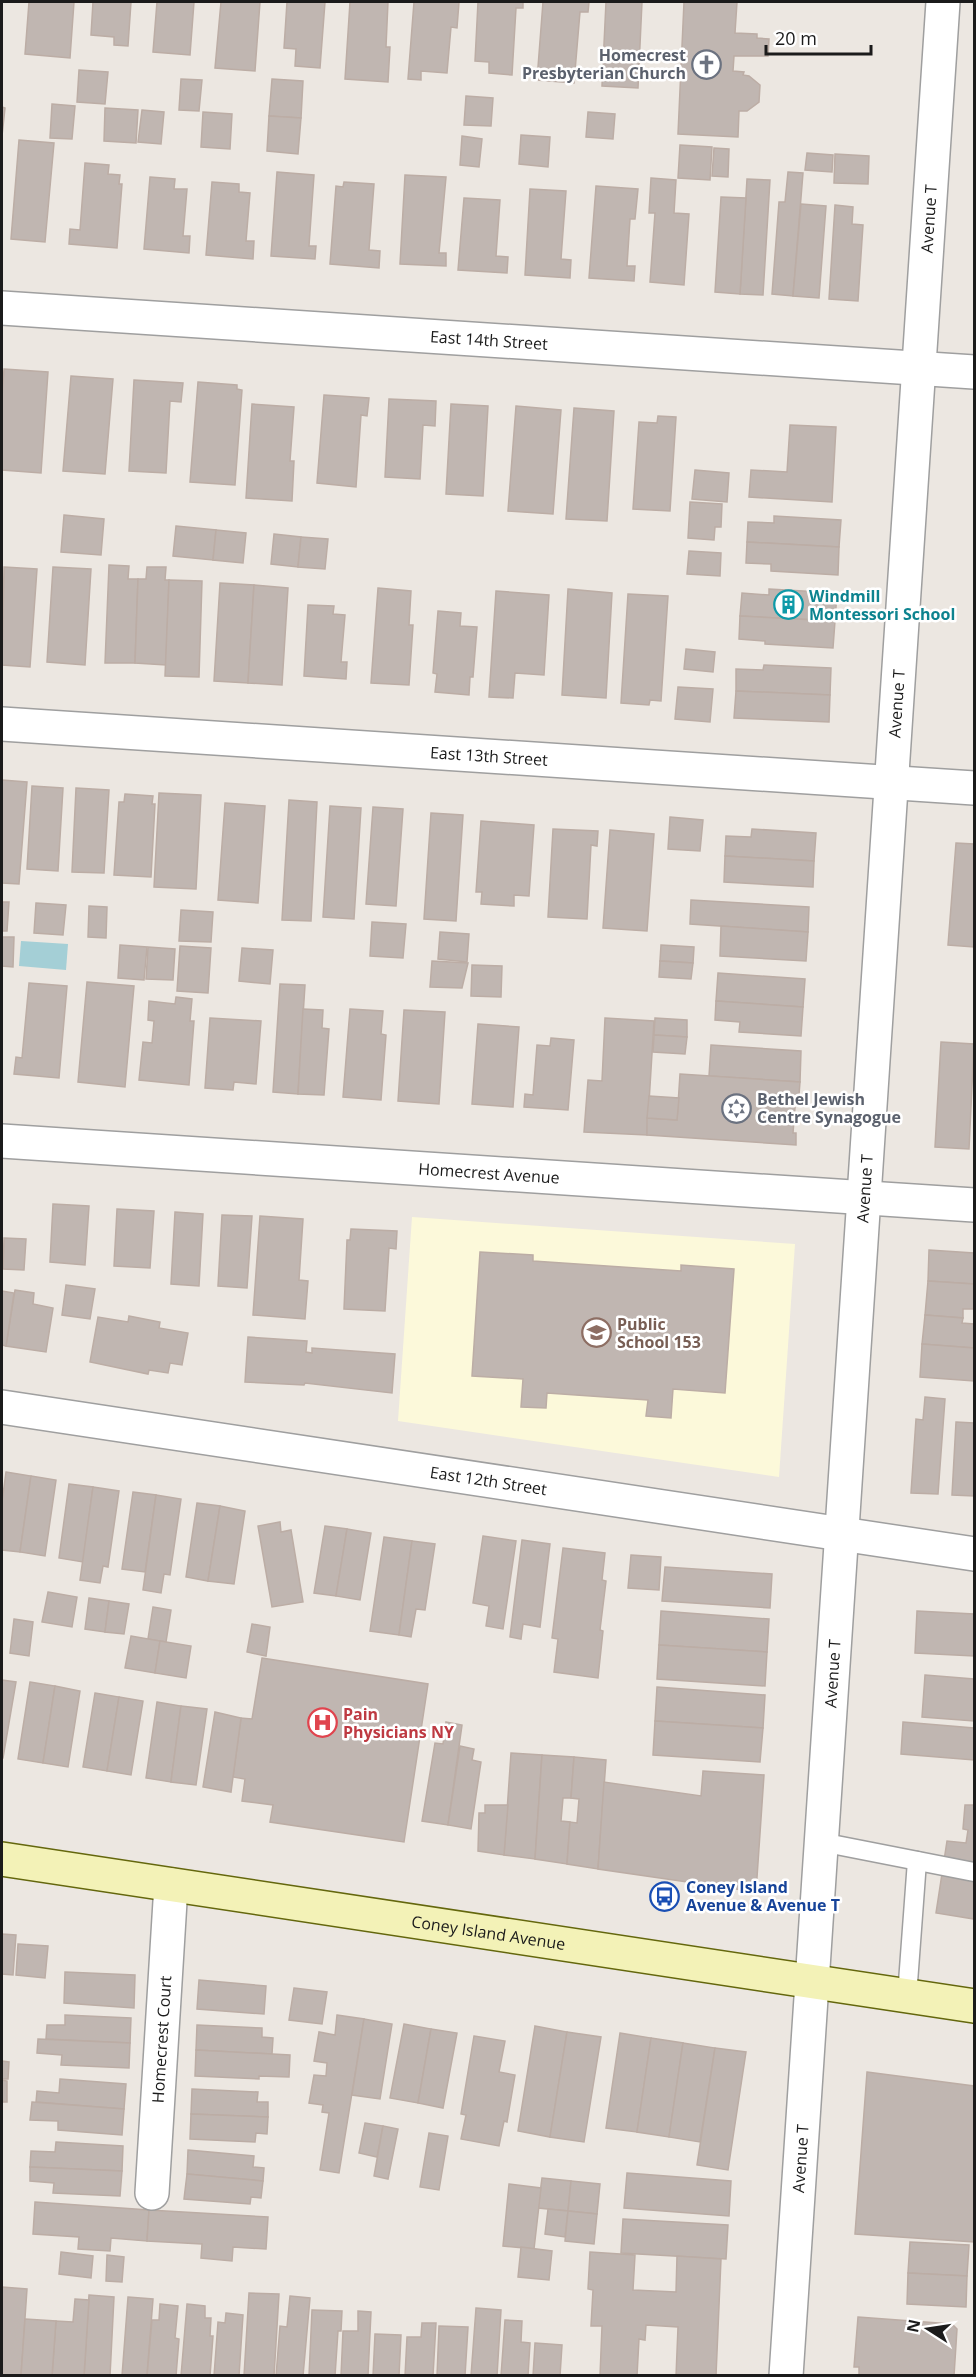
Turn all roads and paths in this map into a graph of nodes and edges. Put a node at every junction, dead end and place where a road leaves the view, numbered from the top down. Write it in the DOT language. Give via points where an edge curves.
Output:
graph roads {
  1 [pos="943,2"];
  2 [pos="2,308"];
  3 [pos="918,368"];
  4 [pos="975,372"];
  5 [pos="2,724"];
  6 [pos="891,782"];
  7 [pos="975,788"];
  8 [pos="2,1141"];
  9 [pos="864,1198"];
  10 [pos="975,1205"];
  11 [pos="2,1407"];
  12 [pos="842,1534"];
  13 [pos="975,1554"];
  14 [pos="821,1842"];
  15 [pos="2,1859"];
  16 [pos="917,1861"];
  17 [pos="975,1872"];
  18 [pos="171,1885"];
  19 [pos="812,1982"];
  20 [pos="907,1996"];
  21 [pos="975,2006"];
  22 [pos="152,2193"];
  23 [pos="786,2376"];
  1 -- 3 [label="street, Avenue T"];
  2 -- 3 [label="street, East 14th Street"];
  3 -- 4 [label="street, East 14th Street"];
  3 -- 6 [label="street, Avenue T"];
  5 -- 6 [label="street, East 13th Street"];
  6 -- 7 [label="street, East 13th Street"];
  6 -- 9 [label="street, Avenue T"];
  8 -- 9 [label="street, Homecrest Avenue"];
  9 -- 10 [label="street, Homecrest Avenue"];
  9 -- 12 [label="street, Avenue T"];
  11 -- 12 [label="street, East 12th Street"];
  12 -- 13 [label="street, East 12th Street"];
  12 -- 14 [label="street, Avenue T"];
  14 -- 16 [label="lane"];
  14 -- 19 [label="street, Avenue T"];
  15 -- 18 [label="main road, Coney Island Avenue"];
  16 -- 17 [label="lane"];
  16 -- 20 [label="lane"];
  18 -- 19 [label="main road, Coney Island Avenue"];
  18 -- 22 [label="street, Homecrest Court"];
  19 -- 20 [label="main road, Coney Island Avenue"];
  19 -- 23 [label="street, Avenue T"];
  20 -- 21 [label="main road, Coney Island Avenue"];
}
